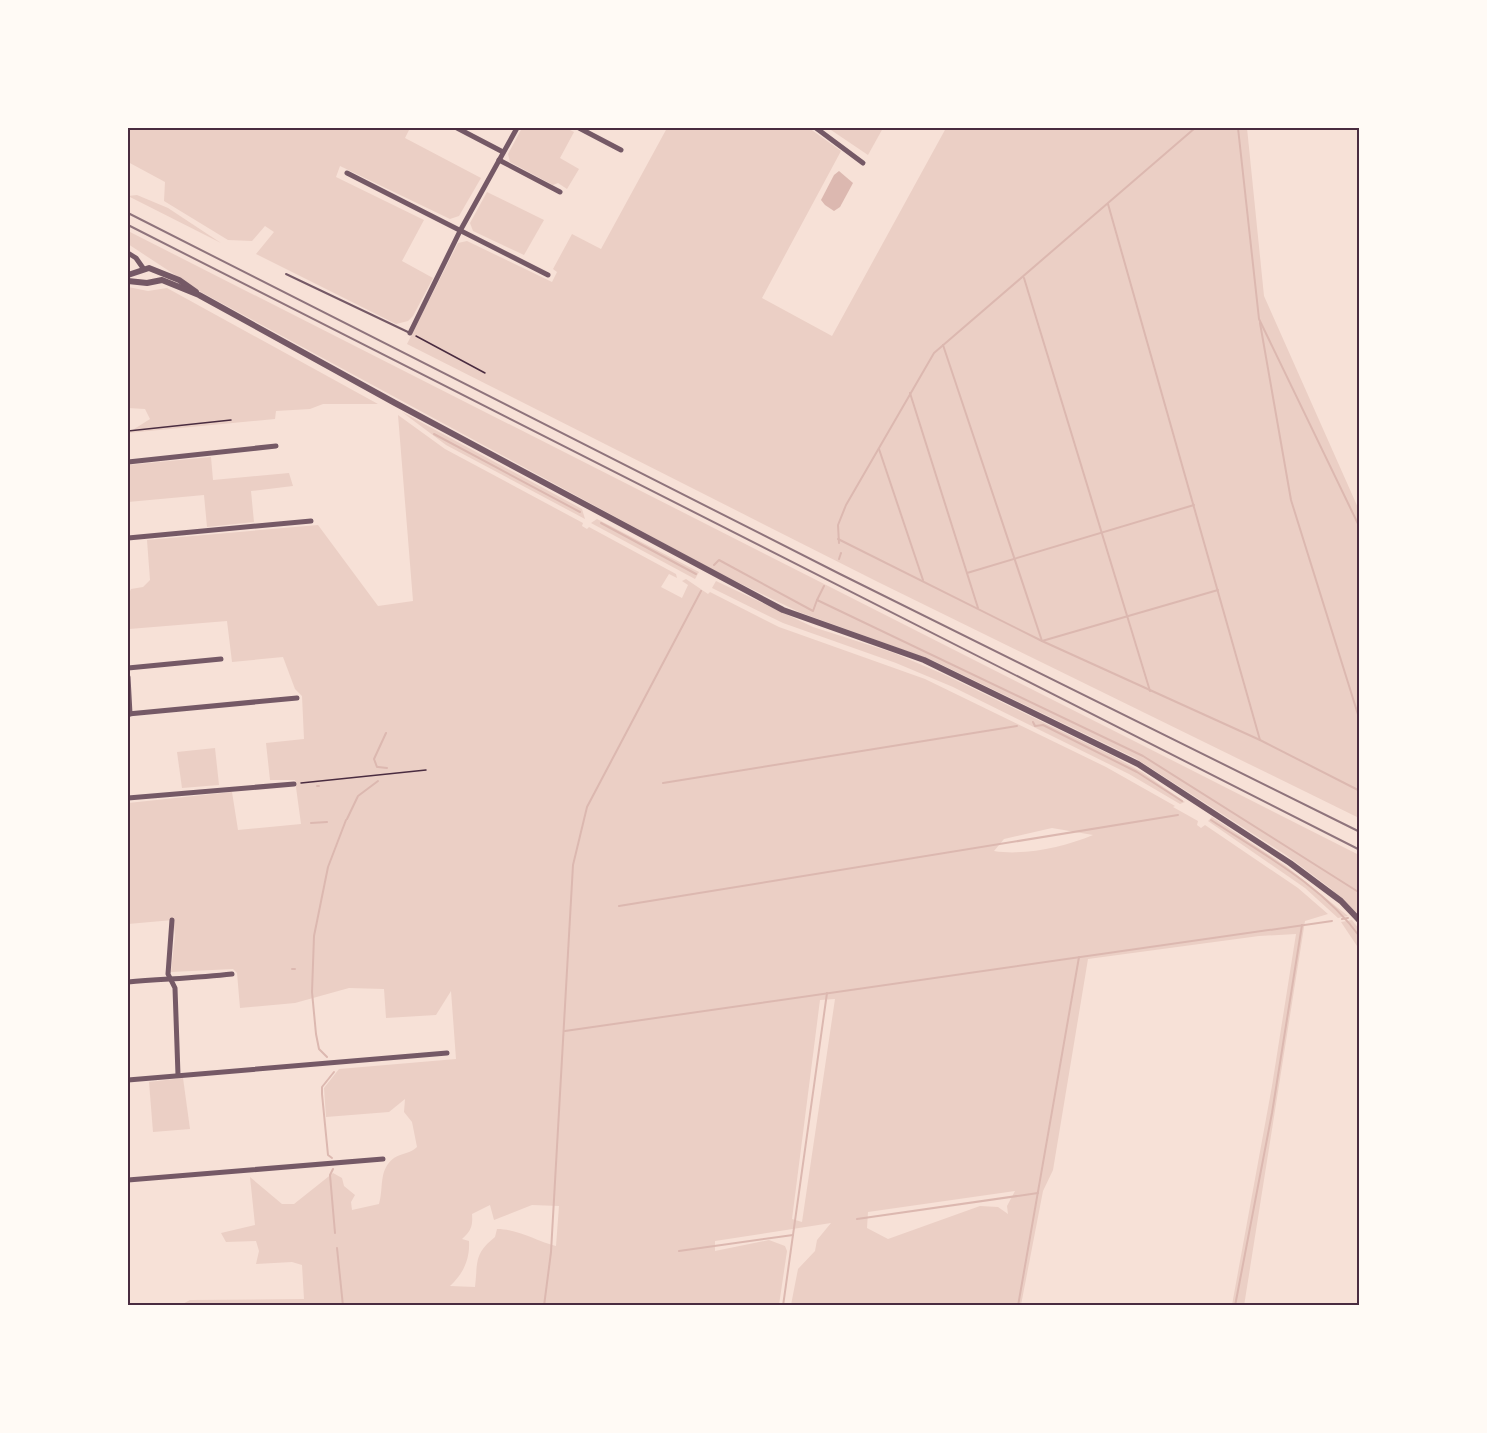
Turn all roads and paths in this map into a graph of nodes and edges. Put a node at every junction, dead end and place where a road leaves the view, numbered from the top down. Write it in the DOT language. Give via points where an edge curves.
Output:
graph roads {
  1 [pos="457,128"];
  2 [pos="517,128"];
  3 [pos="579,128"];
  4 [pos="816,128"];
  5 [pos="621,150"];
  6 [pos="503,152"];
  7 [pos="499,160"];
  8 [pos="863,163"];
  9 [pos="346,173"];
  10 [pos="560,192"];
  11 [pos="460,231"];
  12 [pos="128,254"];
  13 [pos="141,270"];
  14 [pos="153,271"];
  15 [pos="286,274"];
  16 [pos="128,275"];
  17 [pos="548,275"];
  18 [pos="141,280"];
  19 [pos="153,280"];
  20 [pos="128,281"];
  21 [pos="199,295"];
  22 [pos="410,333"];
  23 [pos="485,373"];
  24 [pos="231,420"];
  25 [pos="128,431"];
  26 [pos="276,446"];
  27 [pos="128,462"];
  28 [pos="311,521"];
  29 [pos="128,538"];
  30 [pos="221,659"];
  31 [pos="128,668"];
  32 [pos="128,677"];
  33 [pos="297,698"];
  34 [pos="129,714"];
  35 [pos="426,770"];
  36 [pos="294,784"];
  37 [pos="128,798"];
  38 [pos="172,920"];
  39 [pos="1359,921"];
  40 [pos="232,974"];
  41 [pos="171,981"];
  42 [pos="128,982"];
  43 [pos="447,1053"];
  44 [pos="178,1075"];
  45 [pos="128,1080"];
  46 [pos="383,1158"];
  47 [pos="128,1180"];
  1 -- 6 [label="street"];
  2 -- 6 [label="street"];
  3 -- 5 [label="street"];
  4 -- 8 [label="street"];
  6 -- 7 [label="street"];
  7 -- 10 [label="street"];
  7 -- 11 [label="street"];
  9 -- 11 [label="street"];
  11 -- 17 [label="street"];
  11 -- 22 [label="street"];
  12 -- 13 [label="street" via="136,258"];
  13 -- 14 [label="street"];
  13 -- 16 [label="street"];
  13 -- 18 [label="street"];
  14 -- 19 [label="street"];
  14 -- 21 [label="street" via="186,284"];
  15 -- 22 [label="lane"];
  18 -- 19 [label="street"];
  18 -- 20 [label="street"];
  19 -- 21 [label="street"];
  21 -- 39 [label="street" via="772,604 924,660 1138,764 1290,863 1341,901"];
  22 -- 23 [label="path"];
  24 -- 25 [label="path"];
  26 -- 27 [label="street"];
  28 -- 29 [label="street"];
  30 -- 31 [label="street"];
  32 -- 34 [label="street"];
  33 -- 34 [label="street"];
  35 -- 36 [label="path"];
  36 -- 37 [label="street"];
  38 -- 41 [label="street" via="168,974"];
  40 -- 41 [label="street"];
  41 -- 42 [label="street"];
  41 -- 44 [label="street" via="175,990"];
  43 -- 44 [label="street"];
  44 -- 45 [label="street"];
  46 -- 47 [label="street"];
}
